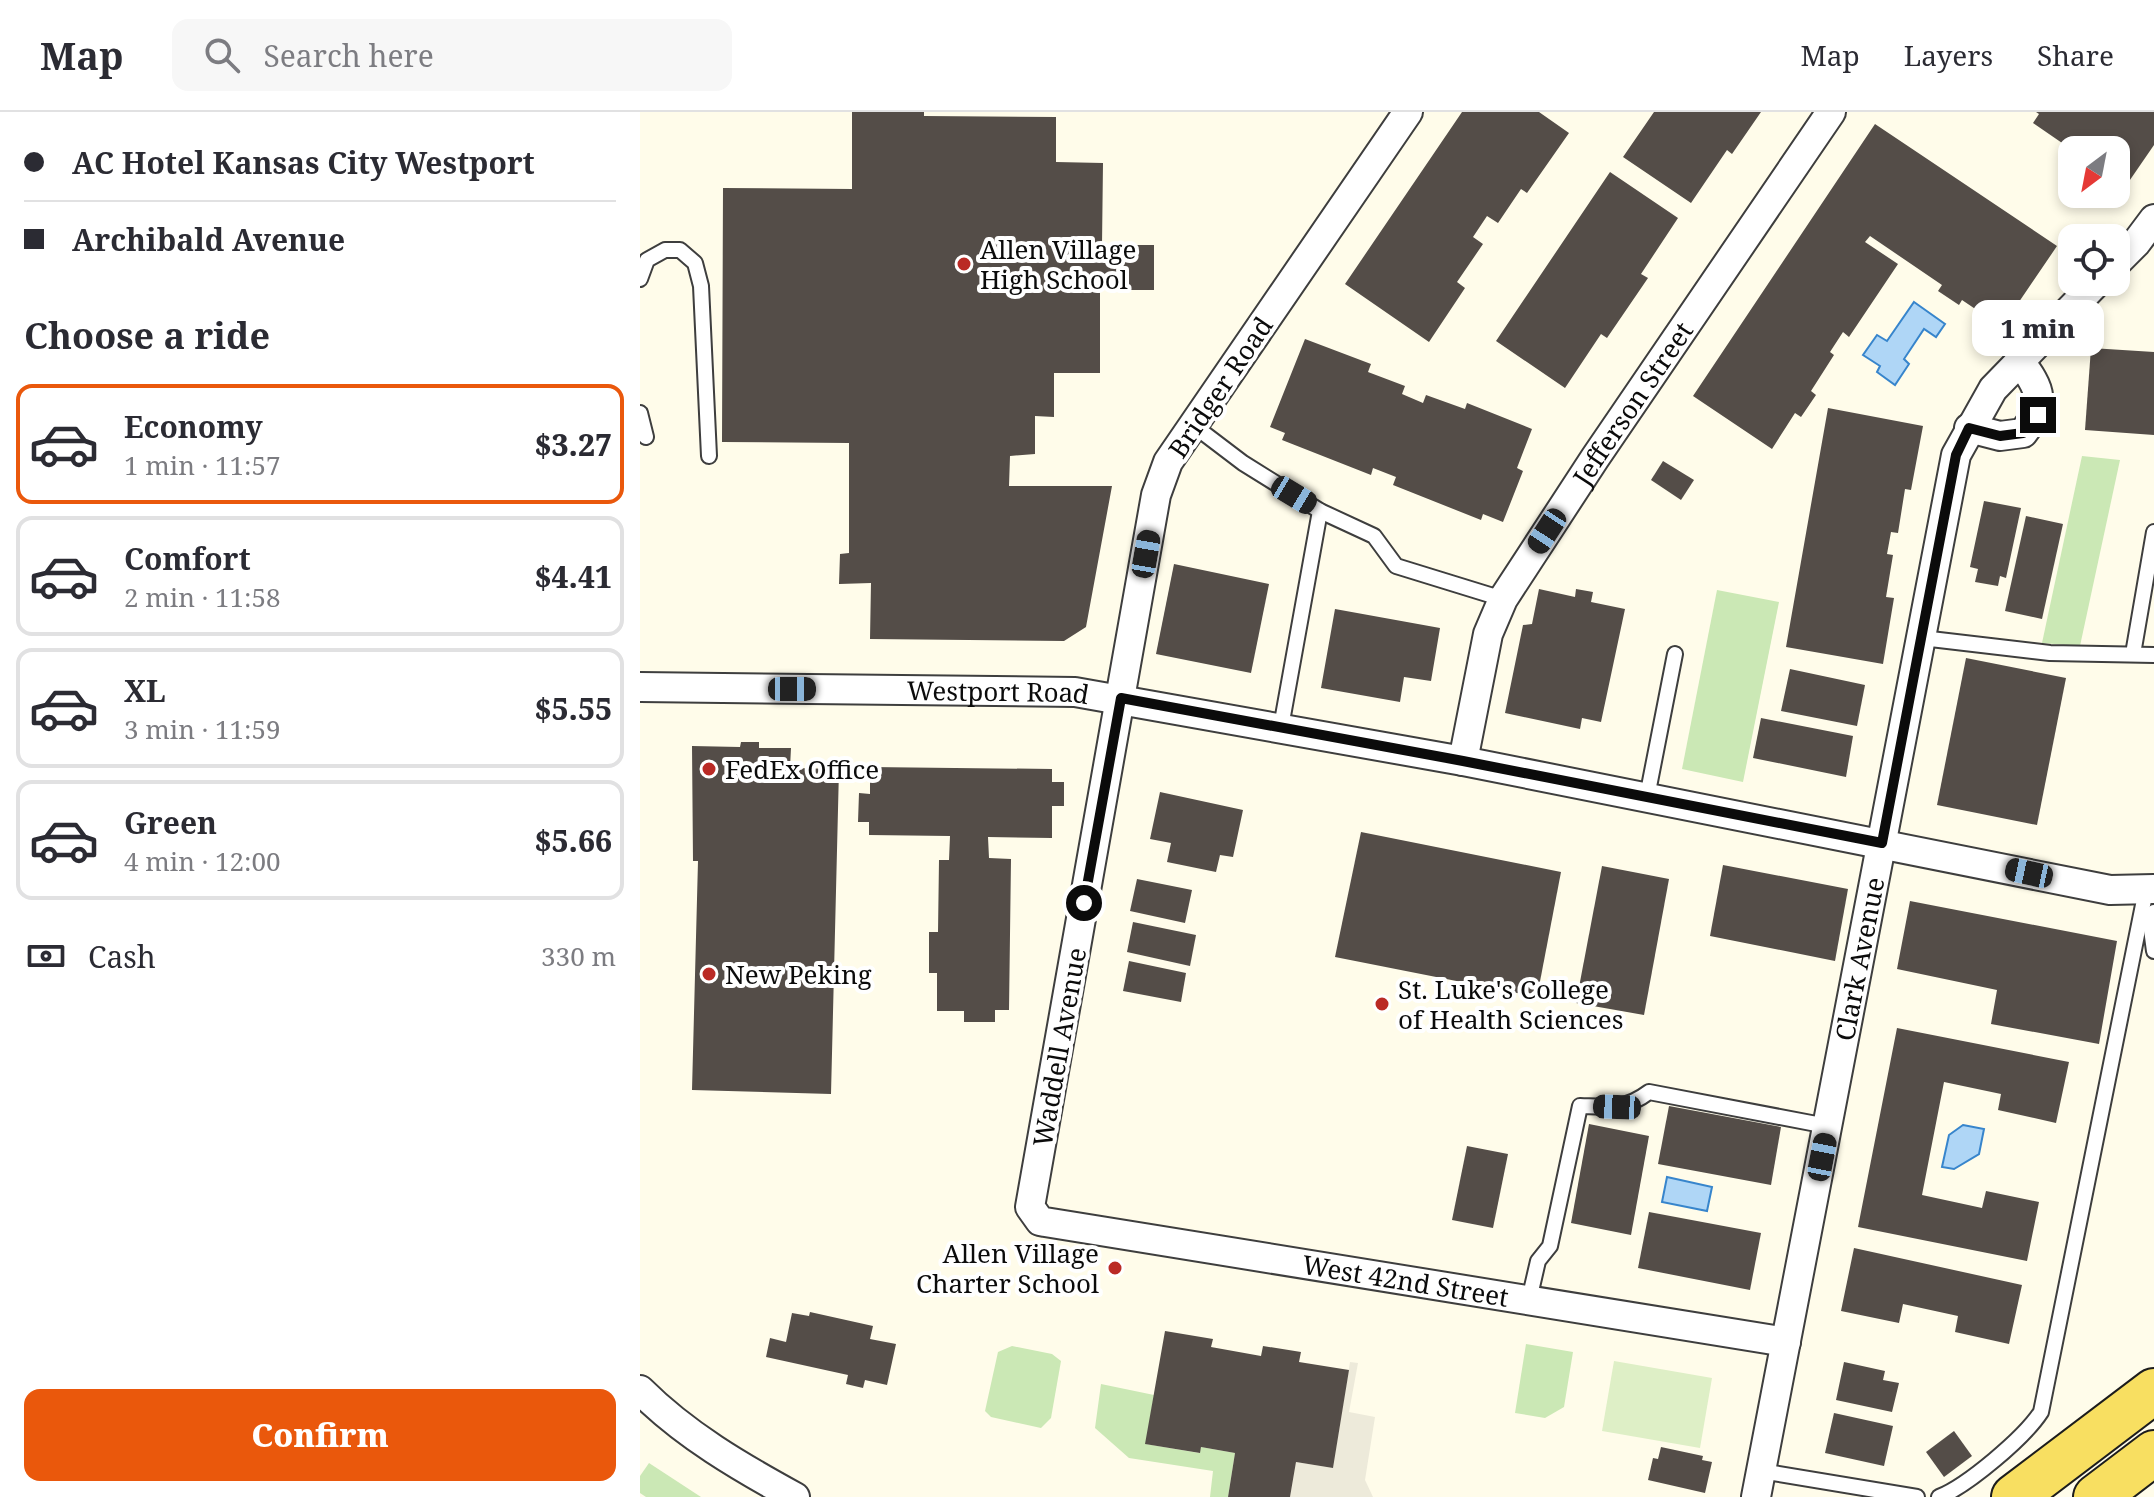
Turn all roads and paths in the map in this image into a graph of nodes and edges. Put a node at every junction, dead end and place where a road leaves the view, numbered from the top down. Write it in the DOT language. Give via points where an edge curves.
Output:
graph roads {
  1 [pos="1408,112"];
  2 [pos="1831,112"];
  3 [pos="2154,219"];
  4 [pos="2130,249"];
  5 [pos="640,279"];
  6 [pos="2083,296"];
  7 [pos="2019,361"];
  8 [pos="640,413"];
  9 [pos="1193,425"];
  10 [pos="1969,428"];
  11 [pos="646,437"];
  12 [pos="709,456"];
  13 [pos="1320,511"];
  14 [pos="2154,532"];
  15 [pos="1503,599"];
  16 [pos="1922,638"];
  17 [pos="1675,654"];
  18 [pos="2133,654"];
  19 [pos="2154,655"];
  20 [pos="640,687"];
  21 [pos="1121,698"];
  22 [pos="1281,727"];
  23 [pos="1463,761"];
  24 [pos="1647,797"];
  25 [pos="1882,843"];
  26 [pos="2151,897"];
  27 [pos="2154,951"];
  28 [pos="1827,1126"];
  29 [pos="1030,1207"];
  30 [pos="1529,1300"];
  31 [pos="1786,1342"];
  32 [pos="640,1390"];
  33 [pos="2154,1391"];
  34 [pos="2154,1453"];
  35 [pos="1758,1484"];
  36 [pos="795,1497"];
  37 [pos="1917,1497"];
  38 [pos="1939,1497"];
  39 [pos="2014,1497"];
  40 [pos="2096,1497"];
  1 -- 9 [label="street, Bridger Road"];
  2 -- 15 [label="street, Jefferson Street"];
  3 -- 4 [label="street"];
  5 -- 12 [label="lane" via="647,260 665,250 680,250 695,263 701,286"];
  6 -- 7 [label="street, Clark Avenue"];
  7 -- 10 [label="street, Clark Avenue" via="1993,389"];
  7 -- 10 [label="street" via="2038,395 2038,415 2023,433 2000,436"];
  8 -- 11 [label="lane"];
  9 -- 13 [label="lane"];
  9 -- 21 [label="street, Bridger Road" via="1168,462 1156,495"];
  10 -- 16 [label="street, Clark Avenue" via="1956,455"];
  13 -- 15 [label="lane" via="1374,536 1396,566"];
  13 -- 22 [label="lane"];
  14 -- 18 [label="lane"];
  15 -- 23 [label="street, Jefferson Street" via="1488,634"];
  16 -- 18 [label="lane" via="2050,653"];
  16 -- 25 [label="street, Clark Avenue"];
  17 -- 24 [label="lane"];
  18 -- 19 [label="lane"];
  20 -- 21 [label="street, Westport Road" via="1075,692"];
  21 -- 22 [label="street, Westport Road"];
  21 -- 29 [label="street, Waddell Avenue"];
  22 -- 23 [label="street, Westport Road"];
  23 -- 24 [label="street, Westport Road"];
  24 -- 25 [label="street, Westport Road"];
  25 -- 26 [label="street, Westport Road"];
  25 -- 28 [label="street, Clark Avenue"];
  26 -- 27 [label="lane"];
  26 -- 38 [label="lane" via="2041,1412 2031,1428 1958,1488"];
  28 -- 30 [label="lane" via="1649,1092 1635,1103 1617,1107 1580,1106 1550,1246 1538,1261"];
  28 -- 31 [label="street, Clark Avenue"];
  29 -- 30 [label="street, West 42nd Street" via="1045,1222"];
  30 -- 31 [label="street, West 42nd Street"];
  31 -- 35 [label="street, Clark Avenue"];
  32 -- 36 [label="street" via="661,1412 743,1469"];
  33 -- 39 [label="main road"];
  34 -- 40 [label="main road"];
  35 -- 37 [label="lane"];
}
